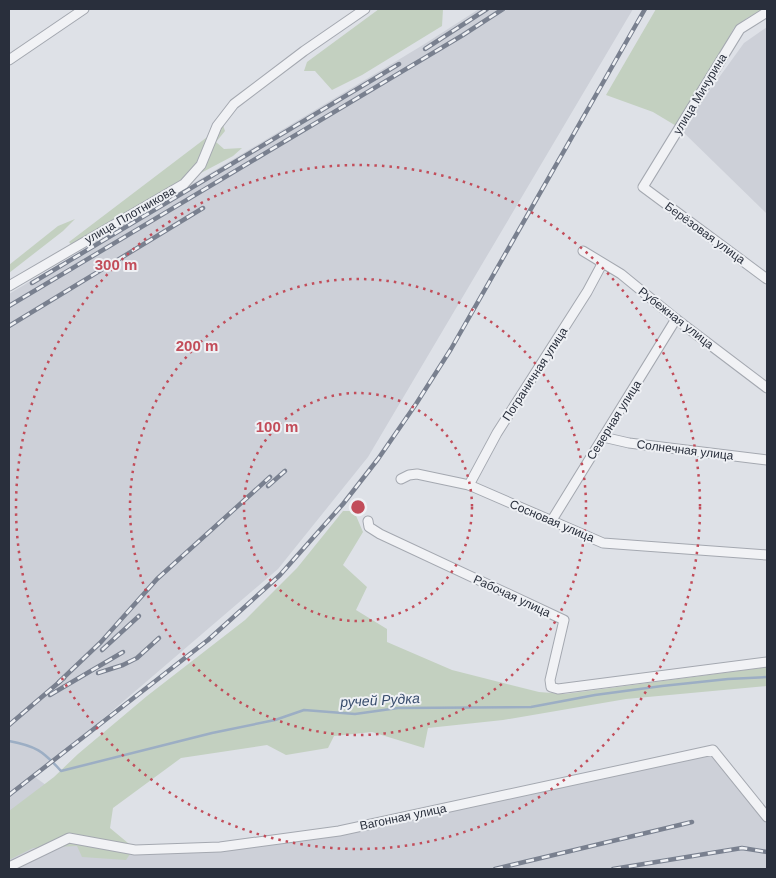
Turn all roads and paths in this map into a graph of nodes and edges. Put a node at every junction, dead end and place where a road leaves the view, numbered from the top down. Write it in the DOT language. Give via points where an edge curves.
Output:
graph roads {
  1 [pos="84,9"];
  2 [pos="365,9"];
  3 [pos="767,12"];
  4 [pos="9,60"];
  5 [pos="643,187"];
  6 [pos="583,251"];
  7 [pos="602,264"];
  8 [pos="767,278"];
  9 [pos="9,286"];
  10 [pos="676,319"];
  11 [pos="767,388"];
  12 [pos="603,437"];
  13 [pos="767,460"];
  14 [pos="402,478"];
  15 [pos="469,486"];
  16 [pos="552,520"];
  17 [pos="368,521"];
  18 [pos="767,555"];
  19 [pos="767,662"];
  20 [pos="767,817"];
  21 [pos="9,867"];
  1 -- 4 [label="street"];
  2 -- 9 [label="street, улица Плотникова" via="234,104 217,126 201,165 184,184"];
  3 -- 5 [label="street, улица Мичурина" via="740,29"];
  5 -- 8 [label="street, Берёзовая улица"];
  6 -- 7 [label="street, Рубежная улица"];
  7 -- 10 [label="street, Рубежная улица" via="621,274"];
  7 -- 15 [label="street, Пограничная улица" via="497,433"];
  10 -- 11 [label="street, Рубежная улица"];
  10 -- 12 [label="street, Северная улица"];
  12 -- 13 [label="street, Солнечная улица"];
  12 -- 16 [label="street, Северная улица"];
  14 -- 15 [label="street, Сосновая улица" via="417,474"];
  15 -- 16 [label="street, Сосновая улица"];
  16 -- 18 [label="street, Сосновая улица" via="603,542"];
  17 -- 19 [label="street, Рабочая улица" via="369,527 380,534 564,620 551,687 558,689"];
  20 -- 21 [label="street, Вагонная улица" via="713,750 340,831 220,847 135,850 69,838"];
}
